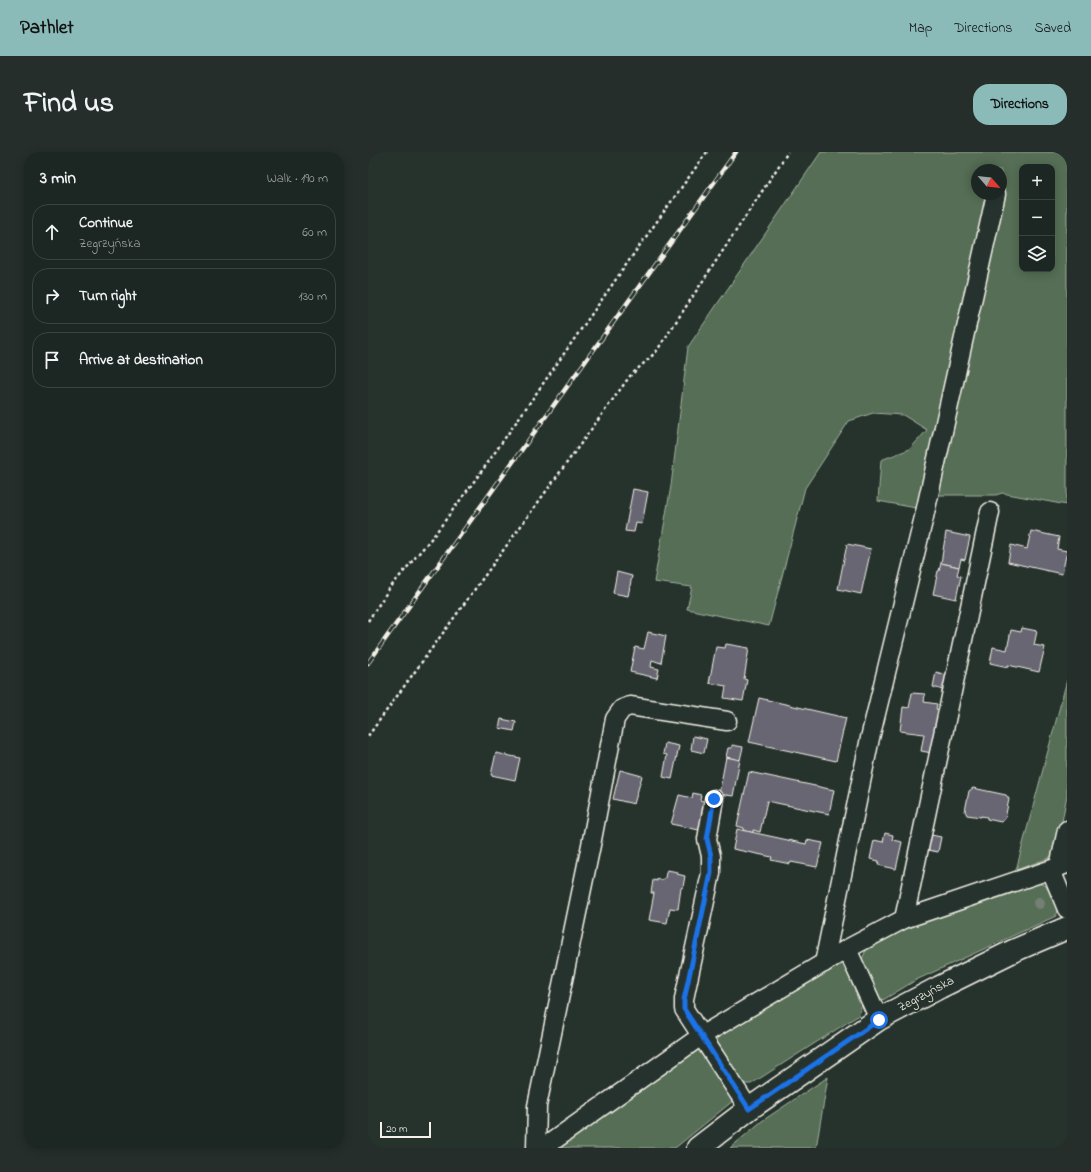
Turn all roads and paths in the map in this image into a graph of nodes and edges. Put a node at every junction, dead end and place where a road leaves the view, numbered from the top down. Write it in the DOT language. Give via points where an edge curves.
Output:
graph roads {
  1 [pos="707,152"];
  2 [pos="788,152"];
  3 [pos="995,200"];
  4 [pos="990,512"];
  5 [pos="368,621"];
  6 [pos="727,721"];
  7 [pos="368,736"];
  8 [pos="714,799"];
  9 [pos="1067,830"];
  10 [pos="1059,867"];
  11 [pos="1067,909"];
  12 [pos="904,919"];
  13 [pos="1067,928"];
  14 [pos="847,949"];
  15 [pos="824,963"];
  16 [pos="879,1020"];
  17 [pos="701,1036"];
  18 [pos="749,1109"];
  19 [pos="536,1148"];
  20 [pos="543,1148"];
  21 [pos="698,1148"];
  1 -- 5 [label="path" via="484,468 435,534 389,589"];
  2 -- 7 [label="path" via="656,352 630,376"];
  3 -- 15 [label="street" via="924,517 870,738"];
  4 -- 12 [label="street"];
  6 -- 19 [label="street" via="630,706 622,709 614,719 591,845 537,1106"];
  8 -- 17 [label="street" via="707,839 711,873 684,1000 684,1009"];
  9 -- 10 [label="street"];
  10 -- 11 [label="street"];
  10 -- 12 [label="street"];
  12 -- 14 [label="street"];
  13 -- 16 [label="main road, Zegrzyńska" via="999,957"];
  14 -- 15 [label="street"];
  14 -- 16 [label="street"];
  15 -- 17 [label="street"];
  16 -- 18 [label="main road, Zegrzyńska"];
  17 -- 18 [label="street"];
  17 -- 20 [label="street"];
  18 -- 21 [label="main road, Zegrzyńska"];
}
